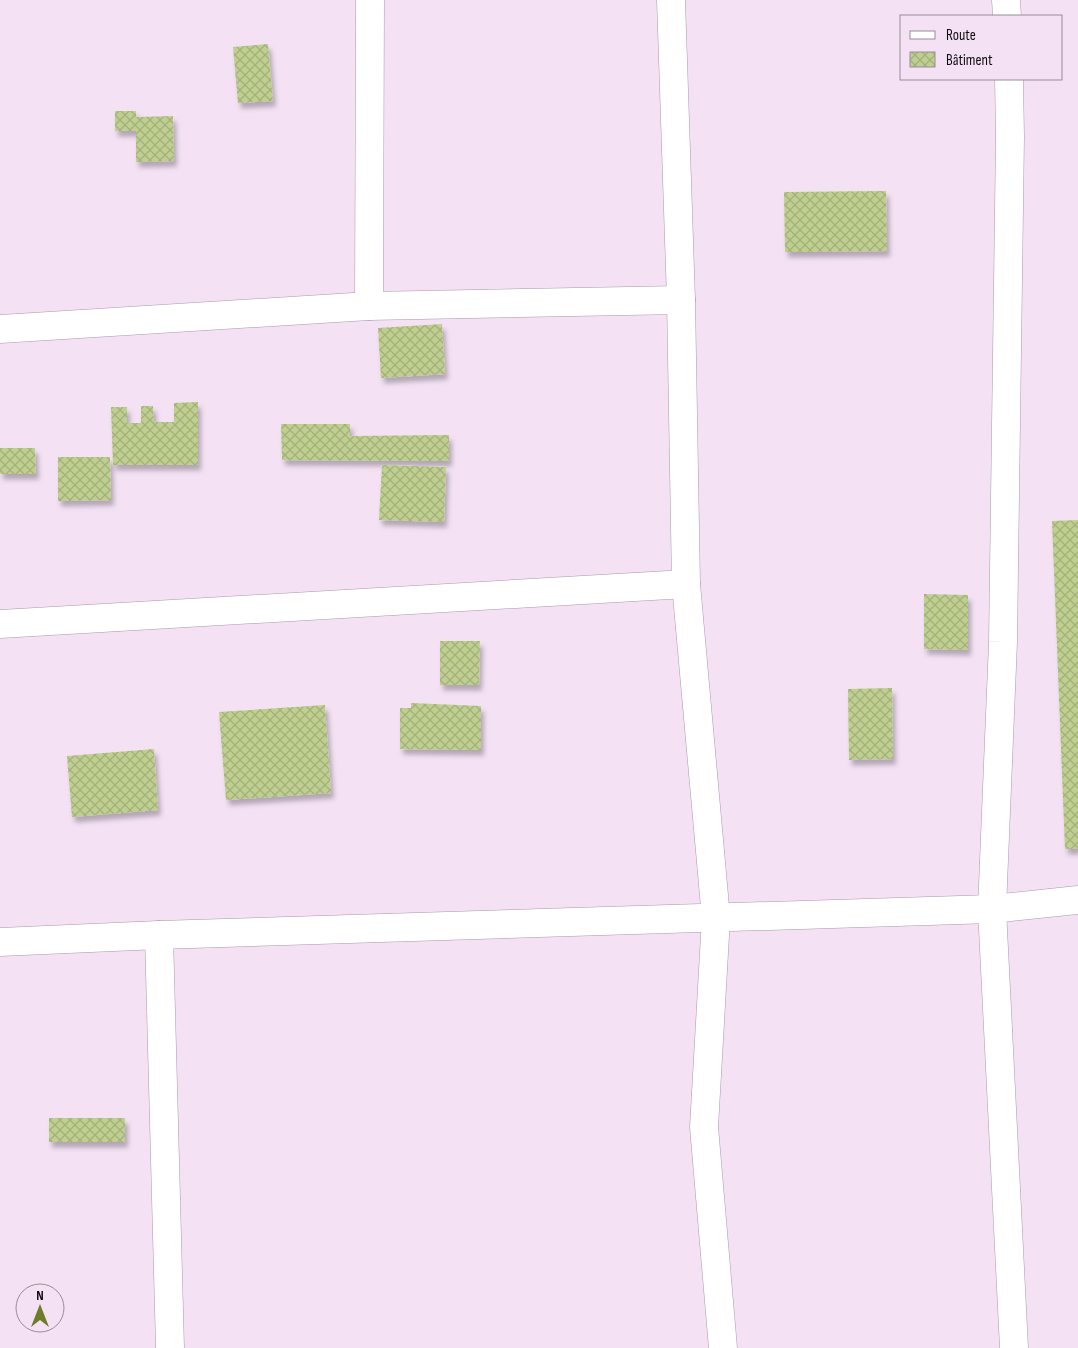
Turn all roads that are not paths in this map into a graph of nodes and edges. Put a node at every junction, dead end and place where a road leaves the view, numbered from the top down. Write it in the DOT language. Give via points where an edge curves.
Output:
graph roads {
  1 [pos="370,0"];
  2 [pos="671,0"];
  3 [pos="1006,0"];
  4 [pos="1007,15"];
  5 [pos="1008,80"];
  6 [pos="681,300"];
  7 [pos="369,306"];
  8 [pos="0,329"];
  9 [pos="686,584"];
  10 [pos="0,624"];
  11 [pos="1078,900"];
  12 [pos="992,909"];
  13 [pos="716,918"];
  14 [pos="159,935"];
  15 [pos="0,942"];
  16 [pos="170,1348"];
  17 [pos="723,1348"];
  18 [pos="1014,1348"];
  1 -- 7 [label="street"];
  2 -- 6 [label="street"];
  3 -- 4 [label="street"];
  5 -- 12 [label="street" via="1004,642"];
  6 -- 7 [label="street"];
  6 -- 9 [label="street"];
  7 -- 8 [label="street"];
  9 -- 10 [label="street"];
  9 -- 13 [label="street"];
  11 -- 12 [label="street"];
  12 -- 13 [label="street"];
  12 -- 18 [label="street"];
  13 -- 14 [label="street"];
  13 -- 17 [label="street" via="704,1127"];
  14 -- 15 [label="street"];
  14 -- 16 [label="street"];
}
